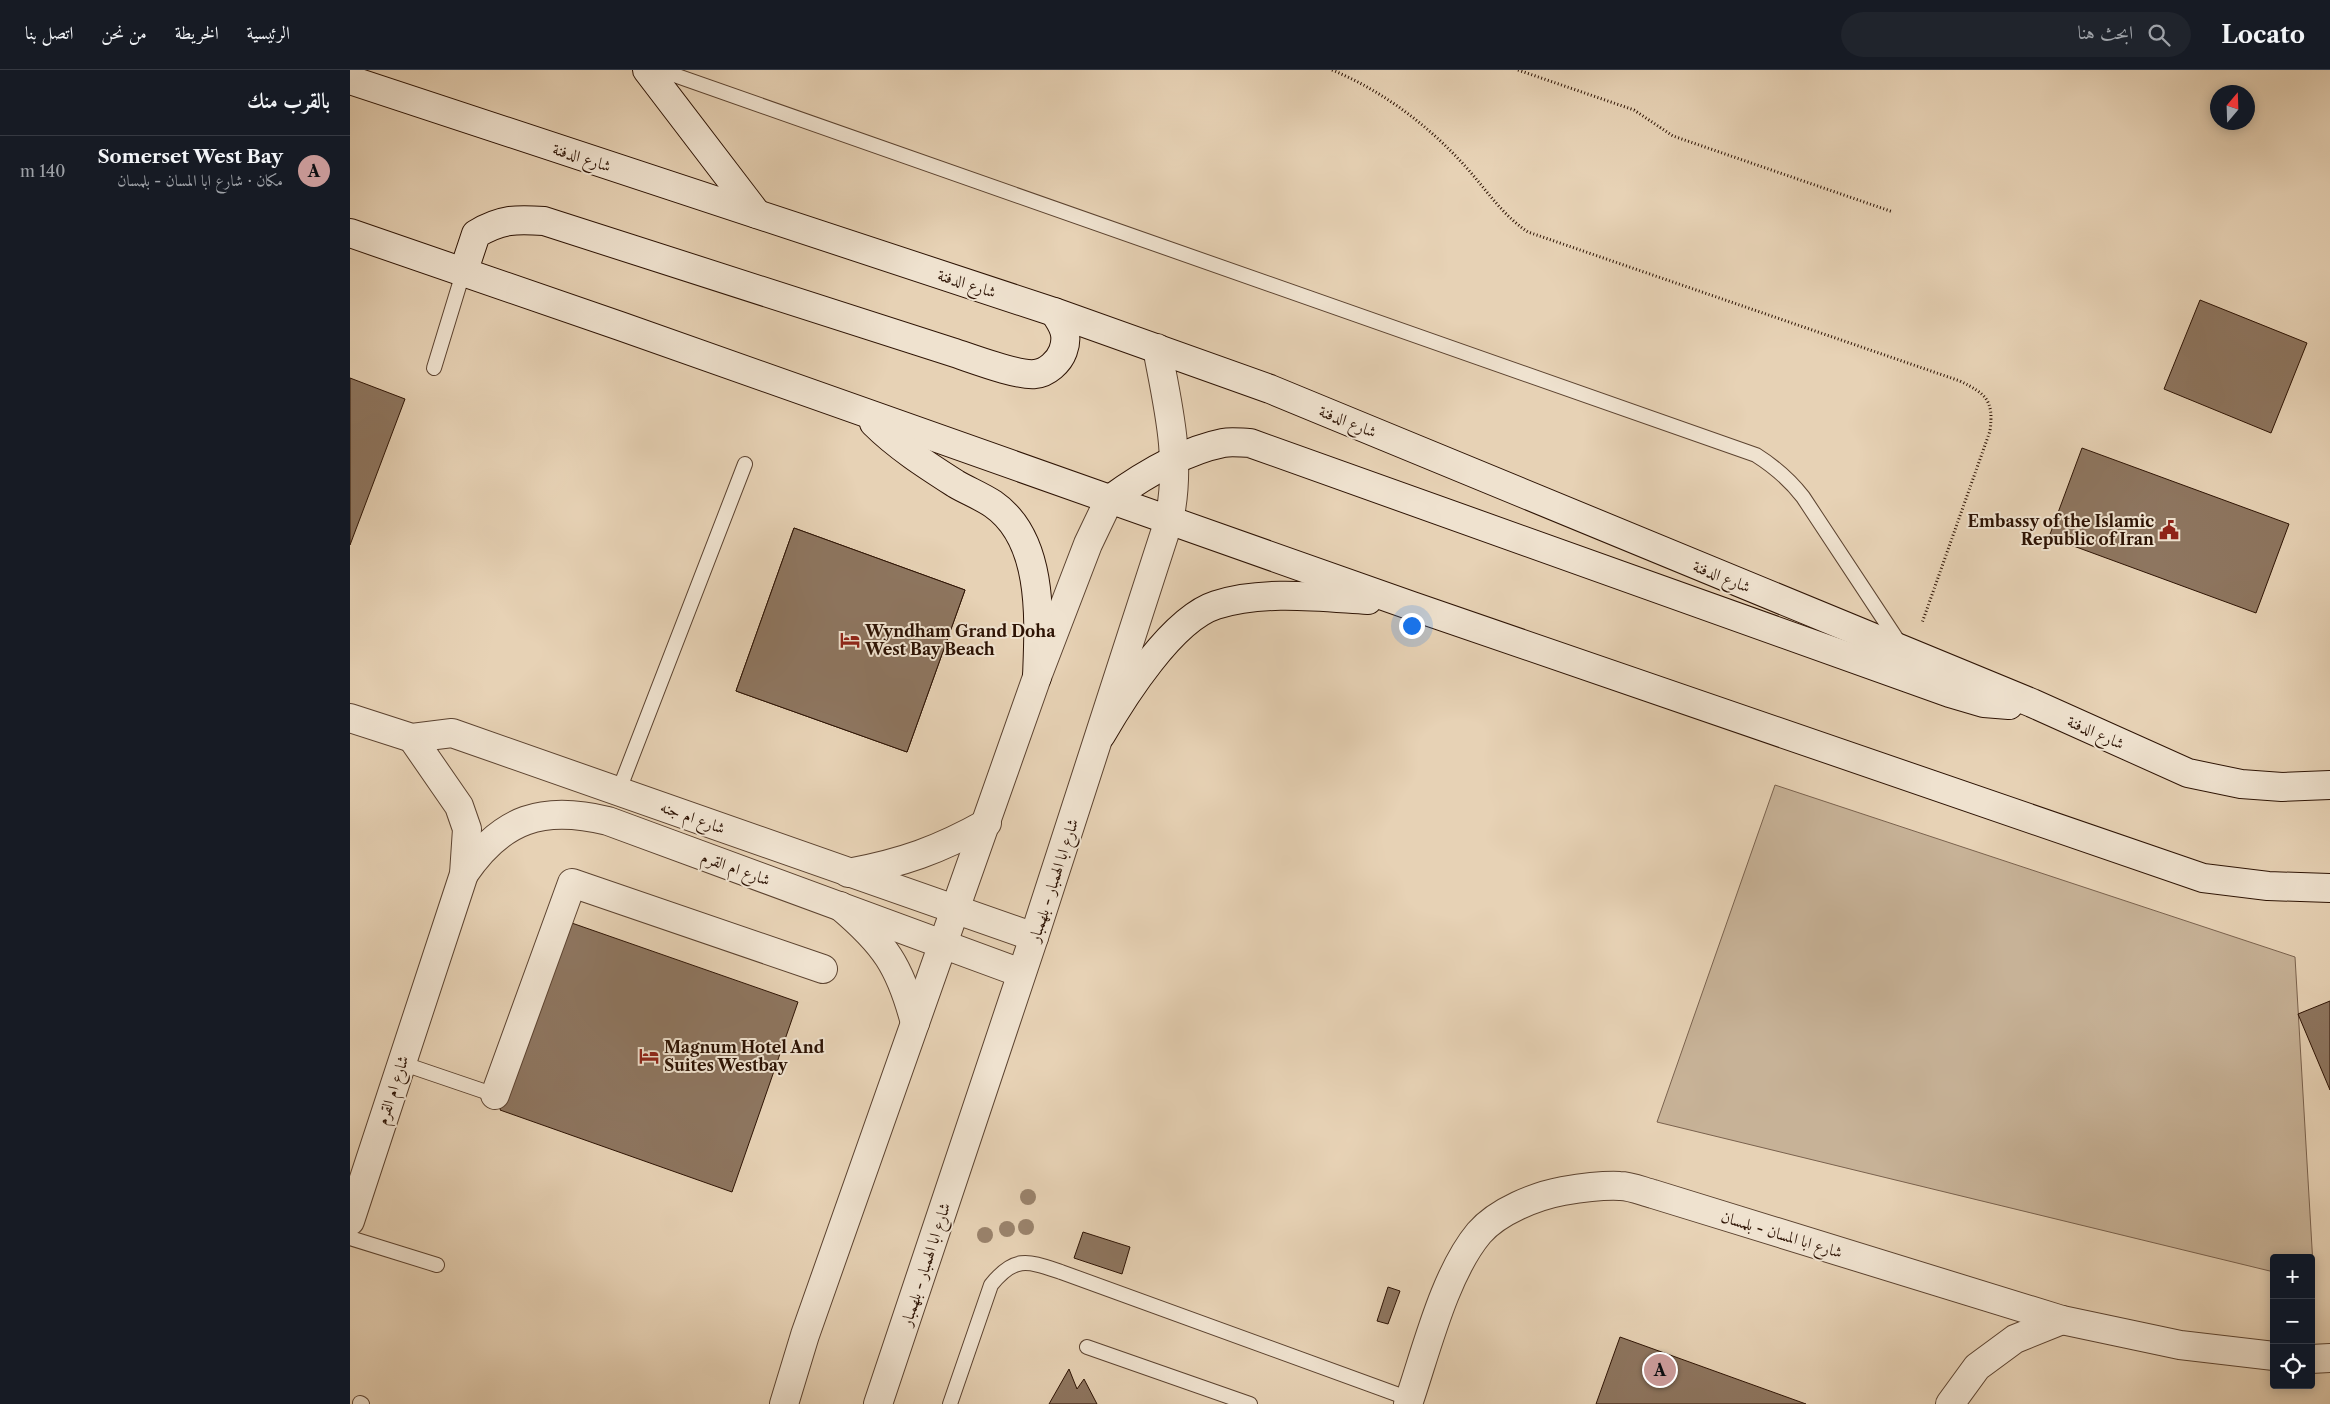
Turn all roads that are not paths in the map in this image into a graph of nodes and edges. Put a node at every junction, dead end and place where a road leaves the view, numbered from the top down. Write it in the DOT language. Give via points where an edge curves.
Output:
graph roads {
  1 [pos="647,70"];
  2 [pos="660,70"];
  3 [pos="350,80"];
  4 [pos="758,214"];
  5 [pos="350,233"];
  6 [pos="462,273"];
  7 [pos="1054,312"];
  8 [pos="1157,348"];
  9 [pos="434,368"];
  10 [pos="862,412"];
  11 [pos="1175,461"];
  12 [pos="745,464"];
  13 [pos="1109,500"];
  14 [pos="1169,520"];
  15 [pos="1412,606"];
  16 [pos="1908,653"];
  17 [pos="1037,677"];
  18 [pos="2032,703"];
  19 [pos="350,718"];
  20 [pos="1101,735"];
  21 [pos="412,738"];
  22 [pos="2330,786"];
  23 [pos="619,790"];
  24 [pos="987,822"];
  25 [pos="848,873"];
  26 [pos="464,874"];
  27 [pos="2330,888"];
  28 [pos="840,906"];
  29 [pos="955,910"];
  30 [pos="1034,937"];
  31 [pos="943,945"];
  32 [pos="823,969"];
  33 [pos="1021,974"];
  34 [pos="915,1023"];
  35 [pos="401,1063"];
  36 [pos="495,1095"];
  37 [pos="350,1221"];
  38 [pos="350,1238"];
  39 [pos="438,1265"];
  40 [pos="2062,1320"];
  41 [pos="1087,1347"];
  42 [pos="2270,1356"];
  43 [pos="2330,1358"];
  44 [pos="2315,1359"];
  45 [pos="1409,1402"];
  46 [pos="784,1404"];
  47 [pos="878,1404"];
  48 [pos="950,1404"];
  49 [pos="1250,1404"];
  50 [pos="1950,1404"];
  1 -- 4 [label="main road"];
  2 -- 16 [label="lane" via="1756,455 1790,480 1804,497"];
  3 -- 4 [label="main road, شارع الدفنة"];
  4 -- 7 [label="main road, شارع الدفنة"];
  5 -- 6 [label="main road"];
  6 -- 7 [label="main road" via="476,234 492,224 515,219 544,221 952,352 1035,374 1050,369 1061,357 1066,341 1064,326"];
  6 -- 9 [label="lane"];
  6 -- 10 [label="main road"];
  7 -- 8 [label="main road, شارع الدفنة"];
  8 -- 11 [label="main road, شارع ابا الهمبار - بلهمبار" via="1174,434"];
  8 -- 16 [label="main road, شارع الدفنة" via="1279,393"];
  10 -- 13 [label="main road"];
  10 -- 17 [label="main road" via="908,451 994,505 1012,524 1026,547 1039,608"];
  11 -- 13 [label="main road"];
  11 -- 14 [label="main road, شارع ابا الهمبار - بلهمبار" via="1174,498"];
  11 -- 18 [label="main road" via="1225,442 1250,443 1950,693 1984,703"];
  12 -- 23 [label="lane"];
  13 -- 14 [label="main road"];
  13 -- 17 [label="main road" via="1088,544"];
  14 -- 15 [label="main road"];
  14 -- 20 [label="main road, شارع ابا الهمبار - بلهمبار"];
  15 -- 20 [label="main road" via="1372,600 1284,597 1247,599 1214,606 1189,621 1174,635 1139,676"];
  15 -- 27 [label="main road" via="2203,878 2268,886"];
  16 -- 18 [label="main road, شارع الدفنة"];
  17 -- 24 [label="main road"];
  18 -- 22 [label="main road, شارع الدفنة" via="2188,773 2241,784"];
  19 -- 21 [label="main road, شارع ام جنه"];
  20 -- 30 [label="main road, شارع ابا الهمبار - بلهمبار"];
  21 -- 23 [label="main road, شارع ام جنه" via="452,733"];
  21 -- 26 [label="main road, شارع ام القرم" via="459,806 467,829"];
  23 -- 25 [label="main road, شارع ام جنه"];
  24 -- 25 [label="main road" via="920,856"];
  24 -- 29 [label="main road"];
  25 -- 29 [label="main road, شارع ام جنه"];
  26 -- 28 [label="main road, شارع ام القرم" via="479,851 525,820 553,814 581,814"];
  26 -- 35 [label="main road, شارع ام القرم"];
  28 -- 31 [label="main road, شارع ام القرم"];
  28 -- 34 [label="main road" via="868,930 890,957 906,989"];
  29 -- 30 [label="main road, شارع ام جنه"];
  29 -- 31 [label="main road"];
  30 -- 33 [label="main road, شارع ابا الهمبار - بلهمبار"];
  31 -- 33 [label="main road, شارع ام القرم"];
  31 -- 34 [label="main road"];
  32 -- 36 [label="main road" via="572,883"];
  33 -- 47 [label="main road, شارع ابا الهمبار - بلهمبار"];
  34 -- 46 [label="main road" via="805,1335"];
  35 -- 36 [label="lane"];
  35 -- 37 [label="main road, شارع ام القرم"];
  38 -- 39 [label="lane"];
  40 -- 42 [label="main road, شارع ابا المسان - بلمسان" via="2180,1346"];
  40 -- 45 [label="main road, شارع ابا المسان - بلمسان" via="1653,1194 1621,1186 1585,1188 1548,1194 1517,1205 1480,1231 1463,1256 1443,1301"];
  40 -- 50 [label="main road" via="2015,1339 1977,1367"];
  41 -- 49 [label="lane"];
  43 -- 44 [label="main road"];
  45 -- 48 [label="lane" via="1061,1272 1040,1265 1018,1263 1003,1270 991,1285"];
}
